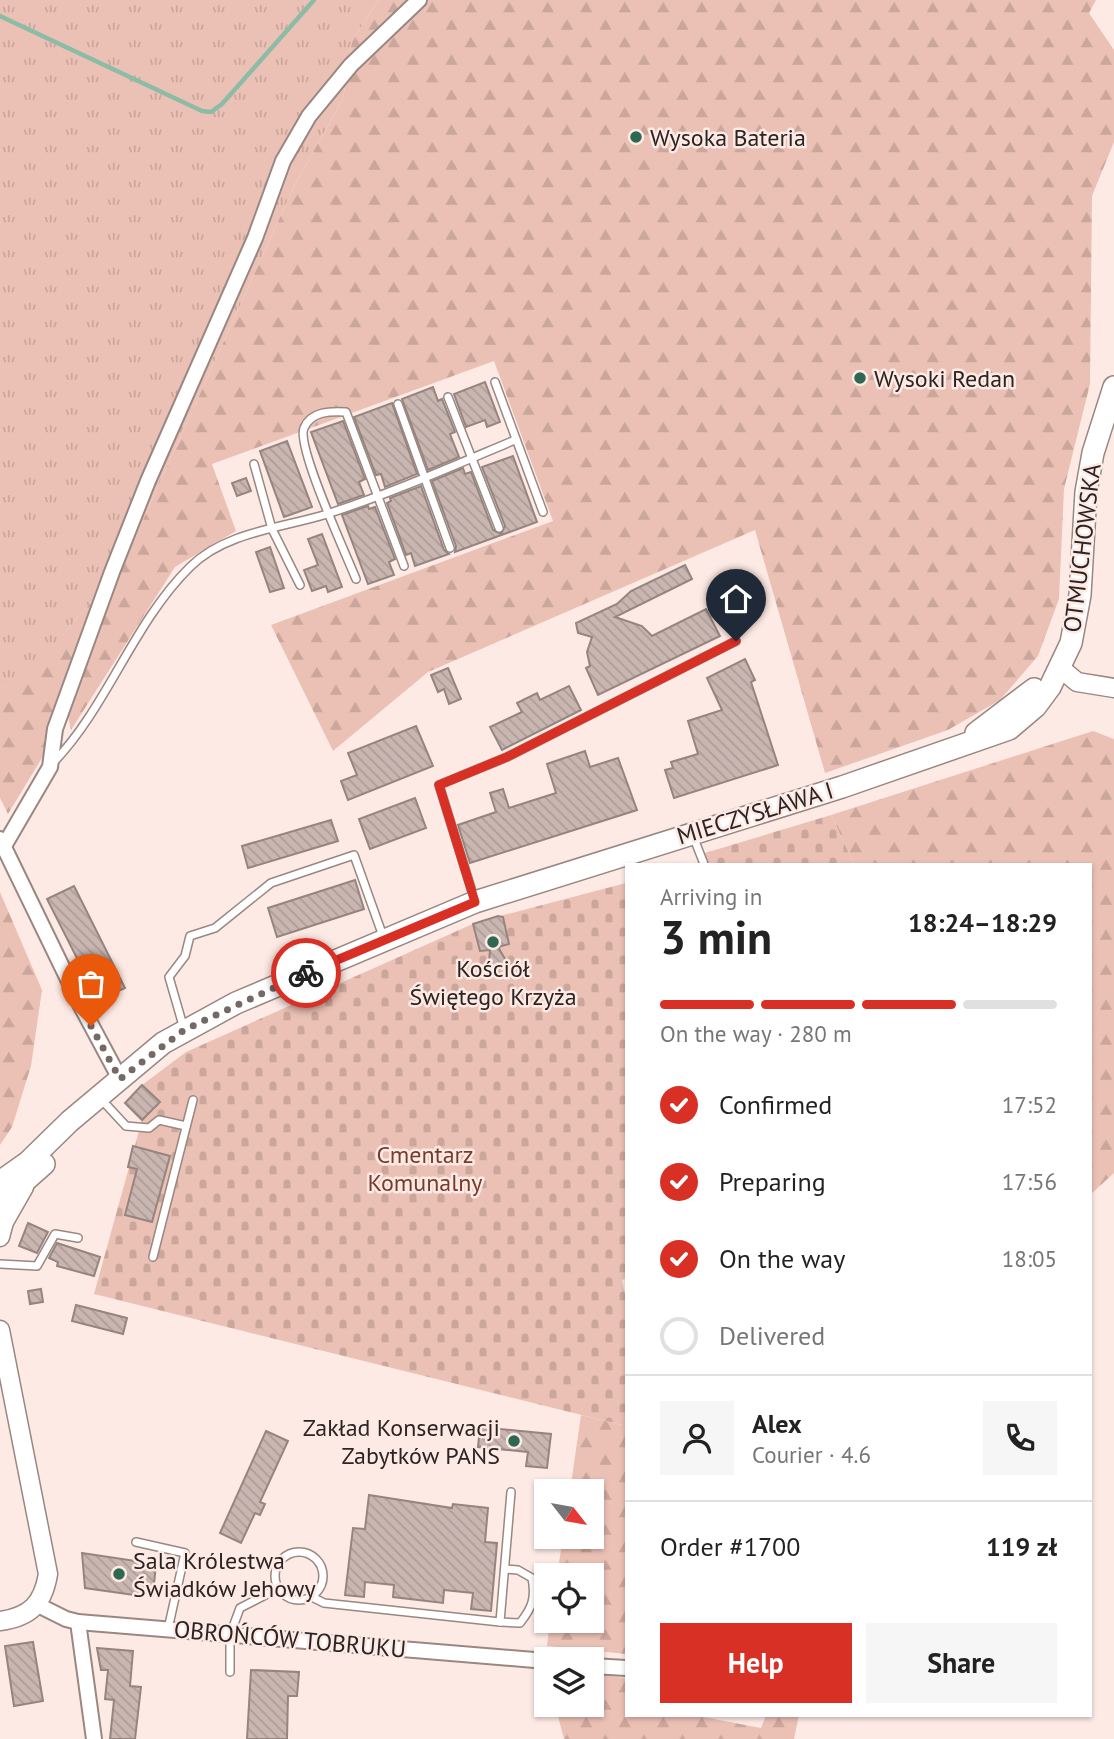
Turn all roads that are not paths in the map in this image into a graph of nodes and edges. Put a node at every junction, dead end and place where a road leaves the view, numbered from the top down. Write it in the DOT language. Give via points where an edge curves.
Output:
graph roads {
  1 [pos="419,0"];
  2 [pos="495,382"];
  3 [pos="1113,393"];
  4 [pos="448,397"];
  5 [pos="398,404"];
  6 [pos="515,440"];
  7 [pos="472,459"];
  8 [pos="254,464"];
  9 [pos="425,478"];
  10 [pos="377,496"];
  11 [pos="543,512"];
  12 [pos="327,514"];
  13 [pos="499,528"];
  14 [pos="272,529"];
  15 [pos="450,548"];
  16 [pos="404,566"];
  17 [pos="356,579"];
  18 [pos="299,585"];
  19 [pos="736,641"];
  20 [pos="1059,667"];
  21 [pos="1108,687"];
  22 [pos="50,767"];
  23 [pos="692,832"];
  24 [pos="2,842"];
  25 [pos="704,863"];
  26 [pos="475,902"];
  27 [pos="384,939"];
  28 [pos="184,1030"];
  29 [pos="120,1079"];
  30 [pos="99,1098"];
  31 [pos="193,1100"];
  32 [pos="186,1126"];
  33 [pos="30,1178"];
  34 [pos="0,1182"];
  35 [pos="0,1203"];
  36 [pos="0,1237"];
  37 [pos="78,1238"];
  38 [pos="153,1257"];
  39 [pos="0,1264"];
  40 [pos="0,1330"];
  41 [pos="7,1406"];
  42 [pos="511,1492"];
  43 [pos="136,1542"];
  44 [pos="505,1569"];
  45 [pos="277,1589"];
  46 [pos="312,1597"];
  47 [pos="38,1605"];
  48 [pos="0,1621"];
  49 [pos="78,1622"];
  50 [pos="500,1622"];
  51 [pos="169,1629"];
  52 [pos="230,1634"];
  53 [pos="534,1660"];
  54 [pos="604,1667"];
  55 [pos="625,1668"];
  56 [pos="230,1672"];
  57 [pos="94,1739"];
  1 -- 22 [label="street" via="351,65 309,116 283,161 255,238 116,561 55,729"];
  2 -- 6 [label="lane"];
  3 -- 20 [label="main road, OTMUCHOWSKA" via="1093,453 1086,492 1077,618"];
  4 -- 7 [label="lane"];
  5 -- 9 [label="lane"];
  6 -- 7 [label="lane"];
  6 -- 11 [label="lane"];
  7 -- 9 [label="lane"];
  7 -- 13 [label="lane"];
  8 -- 14 [label="lane"];
  9 -- 10 [label="lane"];
  9 -- 15 [label="lane"];
  10 -- 12 [label="lane"];
  10 -- 12 [label="lane" via="346,412 314,416 302,439"];
  10 -- 16 [label="lane"];
  12 -- 14 [label="lane"];
  12 -- 17 [label="lane"];
  14 -- 18 [label="lane"];
  14 -- 22 [label="lane" via="213,551 176,582 72,743"];
  19 -- 26 [label="lane" via="507,757 439,785"];
  20 -- 21 [label="street" via="1077,682"];
  20 -- 23 [label="main road, MIECZYSŁAWA I" via="960,745 842,787"];
  22 -- 24 [label="street"];
  23 -- 25 [label="lane"];
  23 -- 26 [label="main road, MIECZYSŁAWA I"];
  24 -- 29 [label="street"];
  26 -- 27 [label="main road, MIECZYSŁAWA I"];
  27 -- 28 [label="main road, MIECZYSŁAWA I"];
  27 -- 28 [label="lane" via="354,855 271,883 215,928 190,936 186,956 169,977"];
  28 -- 29 [label="main road, MIECZYSŁAWA I"];
  29 -- 30 [label="main road, MIECZYSŁAWA I"];
  30 -- 32 [label="lane" via="126,1126 149,1128 159,1120"];
  30 -- 33 [label="main road, MIECZYSŁAWA I" via="79,1129"];
  30 -- 34 [label="main road, MIECZYSŁAWA I"];
  31 -- 32 [label="lane"];
  32 -- 38 [label="lane"];
  33 -- 35 [label="main road, MIECZYSŁAWA I"];
  33 -- 36 [label="street" via="14,1200"];
  37 -- 39 [label="lane" via="55,1234 37,1266"];
  40 -- 41 [label="street"];
  41 -- 47 [label="street" via="48,1574"];
  42 -- 44 [label="lane"];
  43 -- 51 [label="lane" via="185,1553"];
  44 -- 50 [label="lane"];
  44 -- 50 [label="lane" via="531,1578 535,1592 531,1609 520,1623"];
  45 -- 46 [label="lane" via="294,1601"];
  45 -- 46 [label="lane" via="278,1563 284,1556 301,1552 318,1561 323,1571 320,1590"];
  45 -- 52 [label="lane" via="240,1608"];
  46 -- 50 [label="lane" via="324,1603"];
  47 -- 48 [label="street" via="23,1616"];
  47 -- 49 [label="street, OBROŃCÓW TOBRUKU"];
  49 -- 51 [label="street, OBROŃCÓW TOBRUKU"];
  49 -- 57 [label="street"];
  51 -- 52 [label="street, OBROŃCÓW TOBRUKU"];
  52 -- 53 [label="street, OBROŃCÓW TOBRUKU"];
  52 -- 56 [label="lane"];
  54 -- 55 [label="street"];
}
